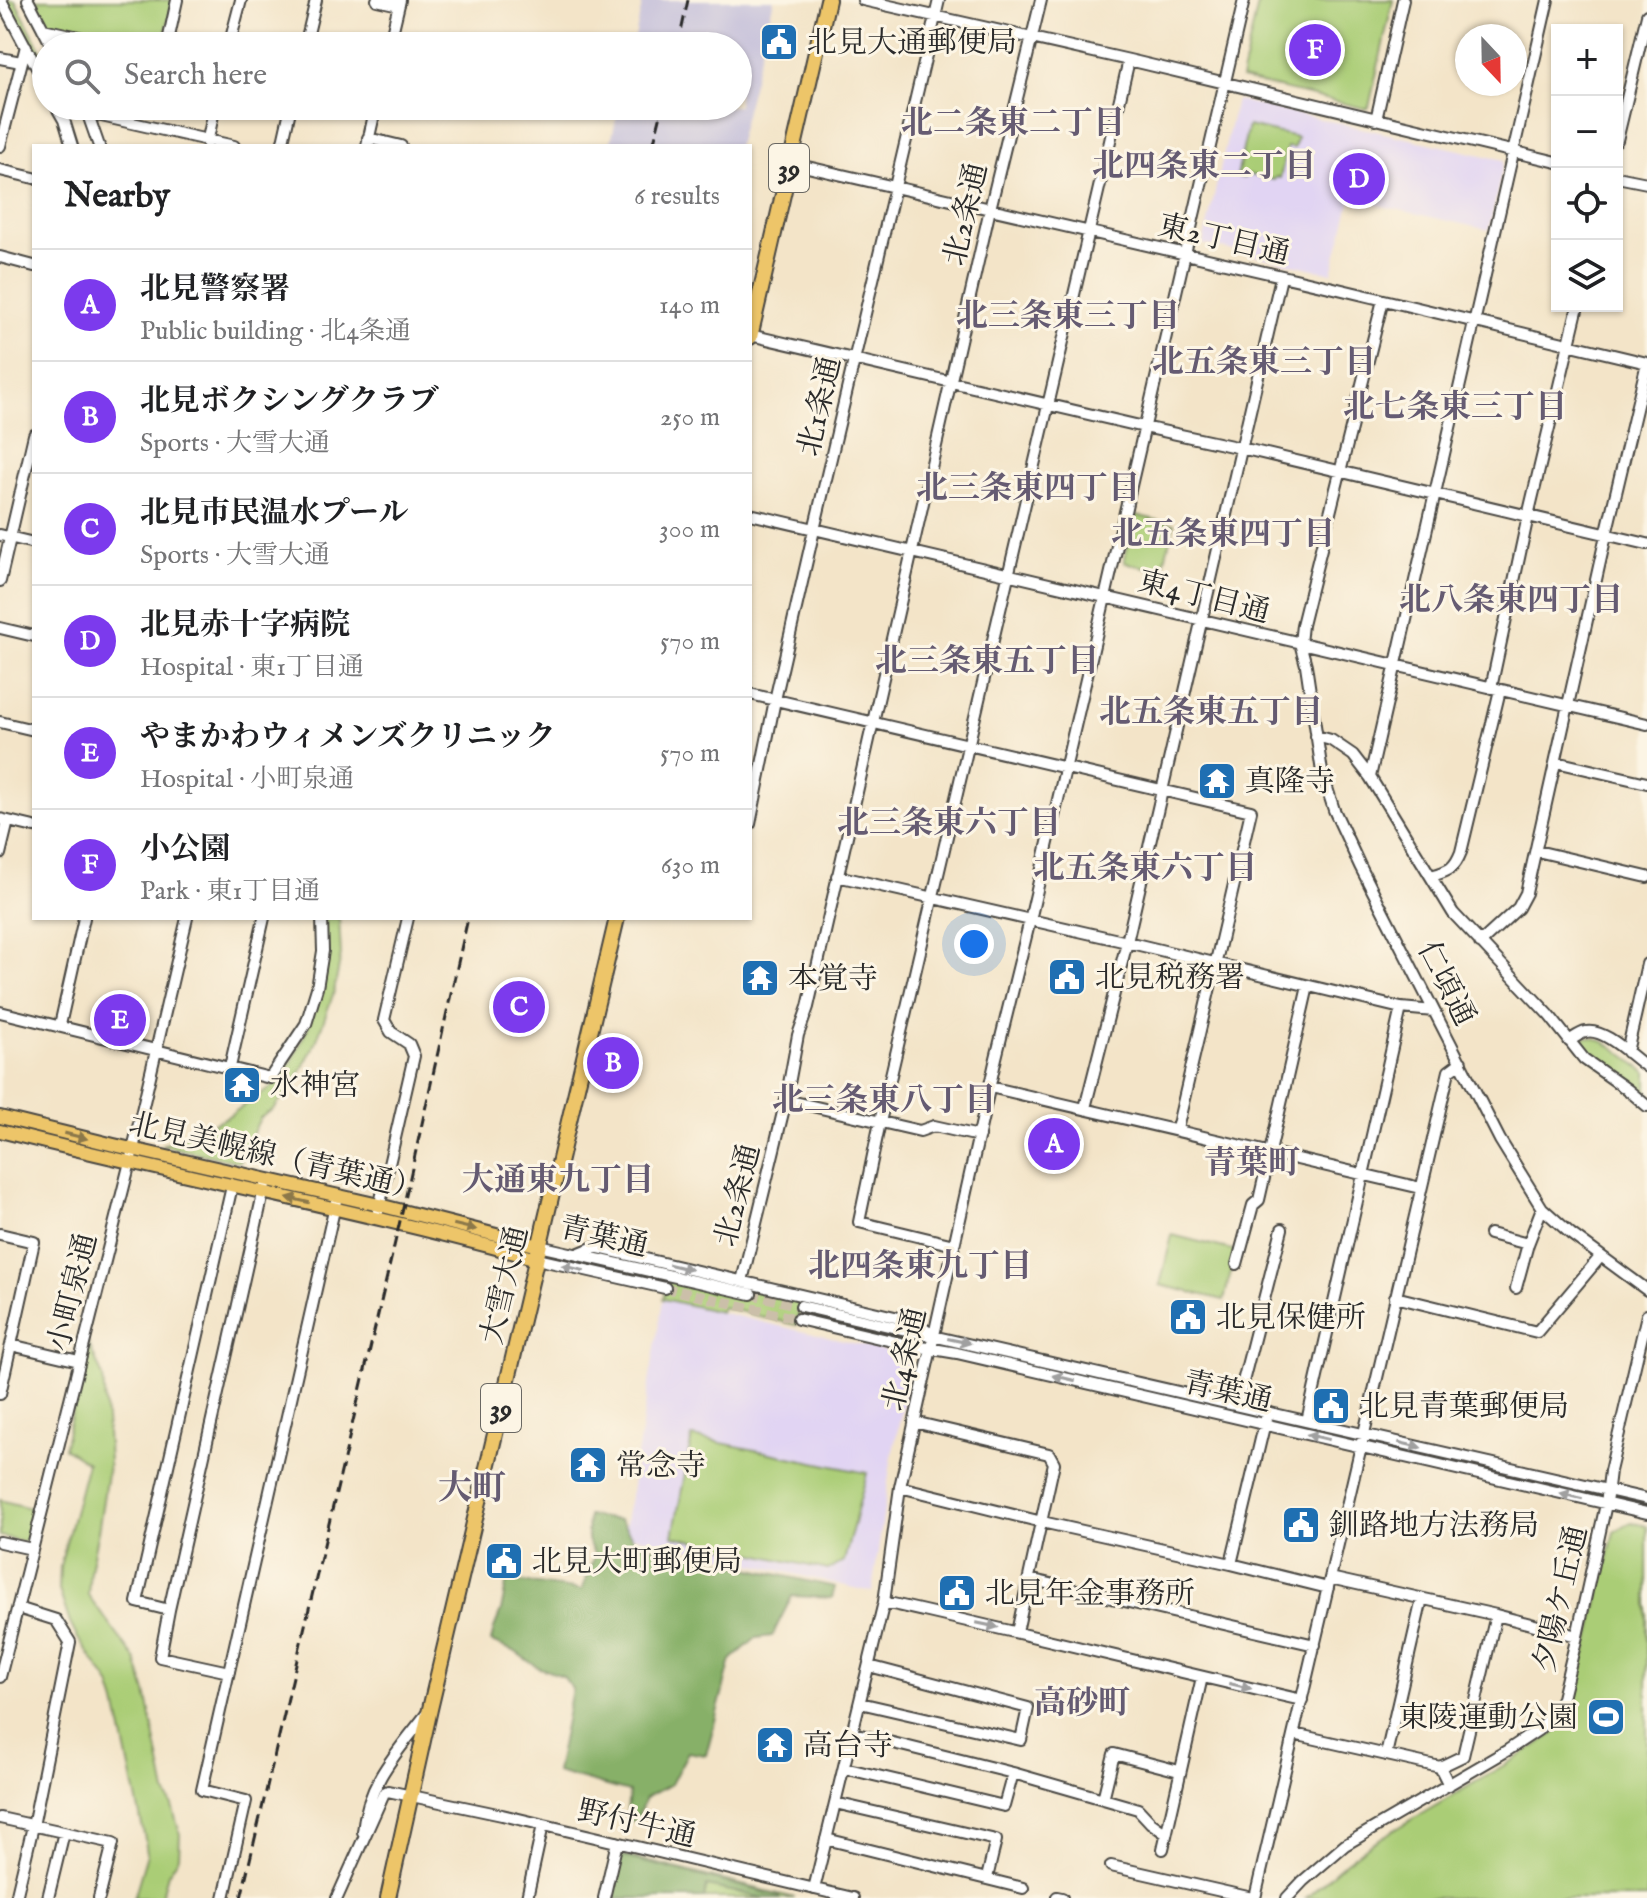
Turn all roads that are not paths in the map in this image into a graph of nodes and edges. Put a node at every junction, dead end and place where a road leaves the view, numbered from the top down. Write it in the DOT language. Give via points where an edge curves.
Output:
graph roads {
  1 [pos="1,0"];
  2 [pos="28,0"];
  3 [pos="177,0"];
  4 [pos="241,0"];
  5 [pos="316,0"];
  6 [pos="377,0"];
  7 [pos="828,0"];
  8 [pos="863,0"];
  9 [pos="939,0"];
  10 [pos="1041,0"];
  11 [pos="1244,0"];
  12 [pos="1403,0"];
  13 [pos="1548,0"];
  14 [pos="399,2"];
  15 [pos="1647,15"];
  16 [pos="935,17"];
  17 [pos="43,29"];
  18 [pos="45,32"];
  19 [pos="56,32"];
  20 [pos="170,32"];
  21 [pos="233,32"];
  22 [pos="308,32"];
  23 [pos="392,32"];
  24 [pos="1032,39"];
  25 [pos="26,46"];
  26 [pos="0,58"];
  27 [pos="32,58"];
  28 [pos="1129,60"];
  29 [pos="21,62"];
  30 [pos="1224,85"];
  31 [pos="1623,115"];
  32 [pos="64,120"];
  33 [pos="90,120"];
  34 [pos="123,120"];
  35 [pos="212,120"];
  36 [pos="288,120"];
  37 [pos="373,120"];
  38 [pos="1376,120"];
  39 [pos="368,142"];
  40 [pos="207,143"];
  41 [pos="71,144"];
  42 [pos="98,144"];
  43 [pos="282,144"];
  44 [pos="0,146"];
  45 [pos="1513,152"];
  46 [pos="1551,161"];
  47 [pos="790,163"];
  48 [pos="0,170"];
  49 [pos="32,178"];
  50 [pos="1623,178"];
  51 [pos="1647,183"];
  52 [pos="896,187"];
  53 [pos="990,209"];
  54 [pos="1087,232"];
  55 [pos="1184,254"];
  56 [pos="0,257"];
  57 [pos="32,265"];
  58 [pos="1281,277"];
  59 [pos="1383,300"];
  60 [pos="1577,312"];
  61 [pos="1474,322"];
  62 [pos="752,327"];
  63 [pos="752,336"];
  64 [pos="1570,344"];
  65 [pos="855,358"];
  66 [pos="1647,363"];
  67 [pos="951,380"];
  68 [pos="1048,404"];
  69 [pos="1144,427"];
  70 [pos="32,442"];
  71 [pos="1241,448"];
  72 [pos="1339,471"];
  73 [pos="1434,493"];
  74 [pos="752,514"];
  75 [pos="1528,516"];
  76 [pos="814,530"];
  77 [pos="1606,535"];
  78 [pos="5,536"];
  79 [pos="32,543"];
  80 [pos="1647,544"];
  81 [pos="912,552"];
  82 [pos="1009,575"];
  83 [pos="0,581"];
  84 [pos="1105,597"];
  85 [pos="1202,620"];
  86 [pos="0,628"];
  87 [pos="32,636"];
  88 [pos="1300,643"];
  89 [pos="1394,665"];
  90 [pos="1496,689"];
  91 [pos="752,694"];
  92 [pos="775,700"];
  93 [pos="1568,706"];
  94 [pos="0,722"];
  95 [pos="872,723"];
  96 [pos="1647,724"];
  97 [pos="32,730"];
  98 [pos="1316,736"];
  99 [pos="968,746"];
  100 [pos="1556,762"];
  101 [pos="1064,769"];
  102 [pos="1370,777"];
  103 [pos="1647,783"];
  104 [pos="1162,791"];
  105 [pos="752,814"];
  106 [pos="4,820"];
  107 [pos="32,827"];
  108 [pos="1537,851"];
  109 [pos="0,854"];
  110 [pos="837,876"];
  111 [pos="1431,876"];
  112 [pos="1647,877"];
  113 [pos="932,897"];
  114 [pos="84,920"];
  115 [pos="187,920"];
  116 [pos="264,920"];
  117 [pos="322,920"];
  118 [pos="408,920"];
  119 [pos="617,920"];
  120 [pos="1030,920"];
  121 [pos="1127,942"];
  122 [pos="1480,943"];
  123 [pos="1216,964"];
  124 [pos="1647,964"];
  125 [pos="1308,986"];
  126 [pos="1401,1008"];
  127 [pos="1434,1011"];
  128 [pos="0,1012"];
  129 [pos="60,1025"];
  130 [pos="1569,1041"];
  131 [pos="156,1049"];
  132 [pos="1627,1052"];
  133 [pos="1461,1062"];
  134 [pos="230,1067"];
  135 [pos="1647,1067"];
  136 [pos="990,1087"];
  137 [pos="786,1100"];
  138 [pos="1647,1106"];
  139 [pos="1085,1108"];
  140 [pos="0,1117"];
  141 [pos="880,1122"];
  142 [pos="1177,1129"];
  143 [pos="0,1131"];
  144 [pos="979,1136"];
  145 [pos="1270,1152"];
  146 [pos="132,1156"];
  147 [pos="1364,1174"];
  148 [pos="232,1186"];
  149 [pos="265,1186"];
  150 [pos="1421,1188"];
  151 [pos="336,1202"];
  152 [pos="1542,1208"];
  153 [pos="378,1212"];
  154 [pos="1282,1229"];
  155 [pos="0,1234"];
  156 [pos="1490,1234"];
  157 [pos="1528,1244"];
  158 [pos="954,1245"];
  159 [pos="538,1252"];
  160 [pos="577,1254"];
  161 [pos="1601,1256"];
  162 [pos="1237,1264"];
  163 [pos="742,1281"];
  164 [pos="665,1288"];
  165 [pos="1516,1288"];
  166 [pos="1647,1290"];
  167 [pos="751,1294"];
  168 [pos="1395,1297"];
  169 [pos="801,1306"];
  170 [pos="1647,1315"];
  171 [pos="798,1319"];
  172 [pos="934,1336"];
  173 [pos="11,1345"];
  174 [pos="931,1349"];
  175 [pos="79,1361"];
  176 [pos="0,1394"];
  177 [pos="1237,1405"];
  178 [pos="1267,1412"];
  179 [pos="1307,1421"];
  180 [pos="914,1422"];
  181 [pos="1264,1424"];
  182 [pos="1363,1434"];
  183 [pos="1360,1446"];
  184 [pos="900,1487"];
  185 [pos="1608,1489"];
  186 [pos="1647,1499"];
  187 [pos="1606,1504"];
  188 [pos="1647,1513"];
  189 [pos="1042,1522"];
  190 [pos="0,1542"];
  191 [pos="32,1549"];
  192 [pos="1231,1564"];
  193 [pos="1029,1579"];
  194 [pos="1329,1583"];
  195 [pos="1422,1599"];
  196 [pos="884,1602"];
  197 [pos="18,1608"];
  198 [pos="169,1610"];
  199 [pos="1496,1615"];
  200 [pos="1017,1632"];
  201 [pos="1577,1636"];
  202 [pos="1315,1645"];
  203 [pos="869,1666"];
  204 [pos="229,1672"];
  205 [pos="0,1677"];
  206 [pos="1202,1677"];
  207 [pos="1302,1700"];
  208 [pos="860,1703"];
  209 [pos="430,1709"];
  210 [pos="853,1733"];
  211 [pos="1294,1734"];
  212 [pos="1386,1755"];
  213 [pos="1440,1767"];
  214 [pos="844,1768"];
  215 [pos="1179,1771"];
  216 [pos="1013,1773"];
  217 [pos="1449,1785"];
  218 [pos="411,1796"];
  219 [pos="1103,1799"];
  220 [pos="835,1803"];
  221 [pos="0,1818"];
  222 [pos="543,1825"];
  223 [pos="33,1826"];
  224 [pos="64,1832"];
  225 [pos="1165,1833"];
  226 [pos="363,1838"];
  227 [pos="826,1839"];
  228 [pos="617,1842"];
  229 [pos="1163,1849"];
  230 [pos="1111,1866"];
  231 [pos="987,1878"];
  232 [pos="1023,1888"];
  233 [pos="814,1889"];
  234 [pos="16,1898"];
  235 [pos="48,1898"];
  236 [pos="99,1898"];
  237 [pos="224,1898"];
  238 [pos="337,1898"];
  239 [pos="388,1898"];
  240 [pos="527,1898"];
  241 [pos="604,1898"];
  242 [pos="853,1898"];
  243 [pos="1254,1898"];
  244 [pos="1287,1898"];
  1 -- 25 [label="street"];
  2 -- 17 [label="street"];
  3 -- 20 [label="street"];
  4 -- 21 [label="street"];
  5 -- 22 [label="street"];
  6 -- 14 [label="street"];
  7 -- 47 [label="highway, 39"];
  8 -- 16 [label="street"];
  9 -- 16 [label="street, 北1条通"];
  10 -- 24 [label="street, 北2条通"];
  11 -- 30 [label="street, 北4条通"];
  12 -- 38 [label="street"];
  13 -- 45 [label="street"];
  14 -- 23 [label="street"];
  15 -- 31 [label="street"];
  16 -- 24 [label="street"];
  16 -- 52 [label="street, 北1条通"];
  17 -- 18 [label="street"];
  17 -- 19 [label="street"];
  24 -- 28 [label="street"];
  24 -- 53 [label="street, 北2条通"];
  25 -- 27 [label="street"];
  25 -- 29 [label="street"];
  26 -- 29 [label="street"];
  28 -- 30 [label="street"];
  28 -- 54 [label="street"];
  29 -- 44 [label="street"];
  30 -- 38 [label="street"];
  30 -- 55 [label="street, 北4条通"];
  32 -- 41 [label="street"];
  33 -- 42 [label="street"];
  34 -- 40 [label="street"];
  35 -- 40 [label="street"];
  36 -- 43 [label="street"];
  37 -- 39 [label="street"];
  38 -- 45 [label="street"];
  45 -- 46 [label="street"];
  45 -- 61 [label="street"];
  47 -- 52 [label="street, 東2丁目通"];
  47 -- 62 [label="highway, 39"];
  48 -- 49 [label="street"];
  50 -- 51 [label="street"];
  52 -- 53 [label="street, 東2丁目通"];
  52 -- 65 [label="street, 北1条通"];
  53 -- 54 [label="street, 東2丁目通"];
  53 -- 67 [label="street, 北2条通"];
  54 -- 55 [label="street, 東2丁目通"];
  54 -- 68 [label="street"];
  55 -- 58 [label="street, 東2丁目通"];
  55 -- 69 [label="street, 北4条通"];
  56 -- 57 [label="street"];
  58 -- 59 [label="street, 東2丁目通"];
  58 -- 71 [label="street"];
  59 -- 61 [label="street, 東2丁目通"];
  59 -- 72 [label="street"];
  60 -- 64 [label="street"];
  61 -- 64 [label="street, 東2丁目通"];
  61 -- 73 [label="street"];
  63 -- 65 [label="street"];
  64 -- 66 [label="street, 東2丁目通"];
  64 -- 75 [label="street"];
  65 -- 67 [label="street"];
  65 -- 76 [label="street, 北1条通"];
  66 -- 77 [label="street"];
  67 -- 68 [label="street"];
  67 -- 81 [label="street, 北2条通"];
  68 -- 69 [label="street"];
  68 -- 82 [label="street"];
  69 -- 71 [label="street"];
  69 -- 84 [label="street, 北4条通"];
  70 -- 78 [label="street"];
  71 -- 72 [label="street"];
  71 -- 85 [label="street"];
  72 -- 73 [label="street"];
  72 -- 88 [label="street"];
  73 -- 75 [label="street"];
  73 -- 89 [label="street"];
  74 -- 76 [label="street, 東4丁目通"];
  75 -- 77 [label="street"];
  75 -- 90 [label="street"];
  76 -- 81 [label="street, 東4丁目通"];
  76 -- 92 [label="street, 北1条通"];
  77 -- 80 [label="street"];
  77 -- 93 [label="street"];
  78 -- 79 [label="street"];
  78 -- 83 [label="street"];
  81 -- 82 [label="street, 東4丁目通"];
  81 -- 95 [label="street, 北2条通"];
  82 -- 84 [label="street, 東4丁目通"];
  82 -- 99 [label="street"];
  84 -- 85 [label="street, 東4丁目通"];
  84 -- 101 [label="street, 北4条通"];
  85 -- 88 [label="street, 東4丁目通"];
  85 -- 104 [label="street"];
  86 -- 87 [label="street"];
  88 -- 89 [label="street, 東4丁目通"];
  88 -- 98 [label="street, 仁頃通"];
  89 -- 90 [label="street, 東4丁目通"];
  89 -- 102 [label="street"];
  90 -- 93 [label="street, 東4丁目通"];
  90 -- 111 [label="street" via="1461,852 1456,865"];
  91 -- 92 [label="street"];
  92 -- 95 [label="street"];
  92 -- 105 [label="street, 北1条通"];
  93 -- 96 [label="street, 東4丁目通"];
  93 -- 100 [label="street"];
  94 -- 97 [label="street"];
  95 -- 99 [label="street"];
  95 -- 110 [label="street, 北2条通"];
  98 -- 102 [label="street" via="1353,755"];
  98 -- 127 [label="street, 仁頃通" via="1334,810"];
  99 -- 101 [label="street"];
  99 -- 113 [label="street"];
  100 -- 103 [label="street"];
  100 -- 108 [label="street"];
  101 -- 104 [label="street"];
  101 -- 120 [label="street, 北4条通"];
  102 -- 111 [label="street"];
  104 -- 121 [label="street"];
  104 -- 123 [label="street" via="1251,811"];
  106 -- 107 [label="street"];
  106 -- 109 [label="street"];
  108 -- 112 [label="street"];
  108 -- 122 [label="street" via="1518,908"];
  110 -- 113 [label="street"];
  110 -- 137 [label="street, 北2条通"];
  111 -- 122 [label="street" via="1453,913"];
  113 -- 120 [label="street"];
  113 -- 141 [label="street"];
  114 -- 129 [label="street"];
  115 -- 131 [label="street, 小町泉通"];
  116 -- 134 [label="street"];
  117 -- 134 [label="street" via="323,951 306,1024 270,1078"];
  118 -- 153 [label="street" via="384,1020 414,1056"];
  119 -- 159 [label="highway, 大雪大通 / 39"];
  120 -- 121 [label="street"];
  120 -- 136 [label="street, 北4条通"];
  121 -- 123 [label="street"];
  121 -- 139 [label="street"];
  122 -- 130 [label="street"];
  123 -- 125 [label="street"];
  123 -- 142 [label="street"];
  124 -- 132 [label="street"];
  125 -- 126 [label="street"];
  125 -- 145 [label="street"];
  126 -- 127 [label="street"];
  126 -- 147 [label="street"];
  127 -- 133 [label="street, 仁頃通"];
  128 -- 129 [label="street"];
  129 -- 131 [label="street"];
  130 -- 132 [label="street" via="1594,1031"];
  130 -- 138 [label="street" via="1584,1059"];
  131 -- 134 [label="street"];
  131 -- 146 [label="street, 小町泉通"];
  132 -- 135 [label="street"];
  133 -- 150 [label="street" via="1449,1071"];
  133 -- 152 [label="street, 仁頃通"];
  136 -- 139 [label="street"];
  136 -- 144 [label="street, 北4条通"];
  137 -- 141 [label="street"];
  137 -- 163 [label="street, 北2条通"];
  139 -- 142 [label="street"];
  140 -- 146 [label="main road, 北見美幌線（青葉通）, one-way"];
  141 -- 144 [label="street"];
  141 -- 158 [label="street" via="859,1222"];
  142 -- 145 [label="street"];
  143 -- 146 [label="main road, 北見美幌線（青葉通）"];
  144 -- 158 [label="street, 北4条通"];
  145 -- 147 [label="street"];
  145 -- 162 [label="street"];
  146 -- 148 [label="main road, 北見美幌線（青葉通）"];
  146 -- 149 [label="main road, 北見美幌線（青葉通）"];
  146 -- 175 [label="street, 小町泉通"];
  147 -- 150 [label="street"];
  147 -- 179 [label="street"];
  148 -- 149 [label="main road, 北見美幌線（青葉通）"];
  148 -- 198 [label="street" via="137,1602"];
  149 -- 151 [label="main road, 北見美幌線（青葉通）"];
  149 -- 198 [label="street"];
  150 -- 168 [label="street"];
  151 -- 153 [label="main road, 北見美幌線（青葉通）"];
  151 -- 204 [label="street"];
  152 -- 157 [label="street"];
  152 -- 161 [label="street, 仁頃通"];
  153 -- 159 [label="main road, 北見美幌線（青葉通）"];
  154 -- 177 [label="street"];
  155 -- 173 [label="street" via="34,1242"];
  156 -- 157 [label="street"];
  157 -- 165 [label="street"];
  158 -- 172 [label="street, 北4条通"];
  159 -- 160 [label="street, 青葉通"];
  164 -- 159 [label="street, 青葉通, one-way"];
  159 -- 209 [label="highway, 大雪大通 / 39"];
  160 -- 163 [label="street, one-way" via="594,1247"];
  160 -- 167 [label="street, 青葉通"];
  161 -- 166 [label="street, 仁頃通"];
  161 -- 168 [label="street" via="1537,1332"];
  163 -- 172 [label="street" via="912,1321"];
  168 -- 182 [label="street"];
  169 -- 172 [label="street, 青葉通"];
  170 -- 185 [label="street, 夕陽ケ丘通"];
  171 -- 174 [label="street, 青葉通"];
  172 -- 174 [label="street, 北4条通"];
  172 -- 177 [label="street, 青葉通, one-way"];
  173 -- 175 [label="street"];
  173 -- 176 [label="street"];
  174 -- 180 [label="street, 北4条通"];
  181 -- 174 [label="street, 青葉通, one-way"];
  175 -- 191 [label="street, 小町泉通"];
  177 -- 178 [label="street, 青葉通"];
  178 -- 179 [label="street, 青葉通"];
  178 -- 181 [label="street"];
  179 -- 182 [label="street, 青葉通"];
  180 -- 184 [label="street, 北4条通"];
  180 -- 189 [label="street" via="1049,1454 1054,1463"];
  183 -- 181 [label="street, 青葉通, one-way"];
  181 -- 192 [label="street"];
  182 -- 183 [label="street"];
  182 -- 185 [label="street, 青葉通, one-way"];
  187 -- 183 [label="street, 青葉通, one-way"];
  183 -- 194 [label="street"];
  184 -- 189 [label="street"];
  184 -- 196 [label="street, 北4条通"];
  185 -- 186 [label="street, 青葉通"];
  185 -- 187 [label="street, 夕陽ケ丘通"];
  187 -- 188 [label="street, 青葉通"];
  187 -- 201 [label="street, 夕陽ケ丘通"];
  189 -- 192 [label="street"];
  189 -- 193 [label="street"];
  190 -- 191 [label="street"];
  191 -- 197 [label="street, 小町泉通"];
  192 -- 194 [label="street"];
  193 -- 200 [label="street"];
  193 -- 202 [label="street"];
  194 -- 195 [label="street"];
  194 -- 202 [label="street"];
  195 -- 199 [label="street"];
  195 -- 212 [label="street"];
  196 -- 200 [label="street, one-way"];
  196 -- 203 [label="street, 北4条通"];
  197 -- 205 [label="street, 小町泉通"];
  197 -- 223 [label="street" via="56,1620 70,1642"];
  198 -- 204 [label="street" via="160,1657"];
  199 -- 201 [label="street"];
  199 -- 213 [label="street" via="1463,1756"];
  200 -- 206 [label="street"];
  201 -- 217 [label="street, 夕陽ケ丘通" via="1562,1698 1552,1715 1538,1730"];
  202 -- 207 [label="street"];
  203 -- 208 [label="street, 北4条通"];
  203 -- 208 [label="street" via="1028,1708 1021,1740"];
  204 -- 237 [label="street" via="202,1790 246,1801"];
  206 -- 207 [label="street, one-way"];
  206 -- 215 [label="street"];
  207 -- 211 [label="street"];
  208 -- 210 [label="street, 北4条通"];
  209 -- 218 [label="highway, 大雪大通 / 39"];
  209 -- 226 [label="street" via="384,1768 364,1814"];
  210 -- 214 [label="street, 北4条通"];
  210 -- 216 [label="street"];
  211 -- 212 [label="street"];
  211 -- 243 [label="street"];
  212 -- 213 [label="street"];
  213 -- 217 [label="street"];
  214 -- 216 [label="street" via="1004,1806"];
  214 -- 220 [label="street, 北4条通"];
  215 -- 219 [label="street" via="1114,1754"];
  215 -- 225 [label="street"];
  216 -- 219 [label="street"];
  217 -- 244 [label="street, 夕陽ケ丘通" via="1345,1845"];
  218 -- 222 [label="street, 野付牛通"];
  218 -- 226 [label="street" via="384,1793"];
  218 -- 239 [label="highway, 大雪大通 / 39"];
  219 -- 225 [label="street" via="1138,1809"];
  220 -- 227 [label="street, 北4条通"];
  220 -- 231 [label="street" via="996,1840"];
  221 -- 223 [label="street"];
  222 -- 228 [label="street, 野付牛通"];
  222 -- 240 [label="street"];
  223 -- 224 [label="street"];
  223 -- 234 [label="street"];
  224 -- 235 [label="street"];
  224 -- 236 [label="street" via="113,1843"];
  225 -- 229 [label="street"];
  226 -- 238 [label="street"];
  227 -- 231 [label="street"];
  227 -- 233 [label="street, 北4条通"];
  228 -- 233 [label="street, 野付牛通"];
  228 -- 241 [label="street"];
  230 -- 243 [label="street"];
  231 -- 232 [label="street"];
  233 -- 242 [label="street, 野付牛通"];
}
